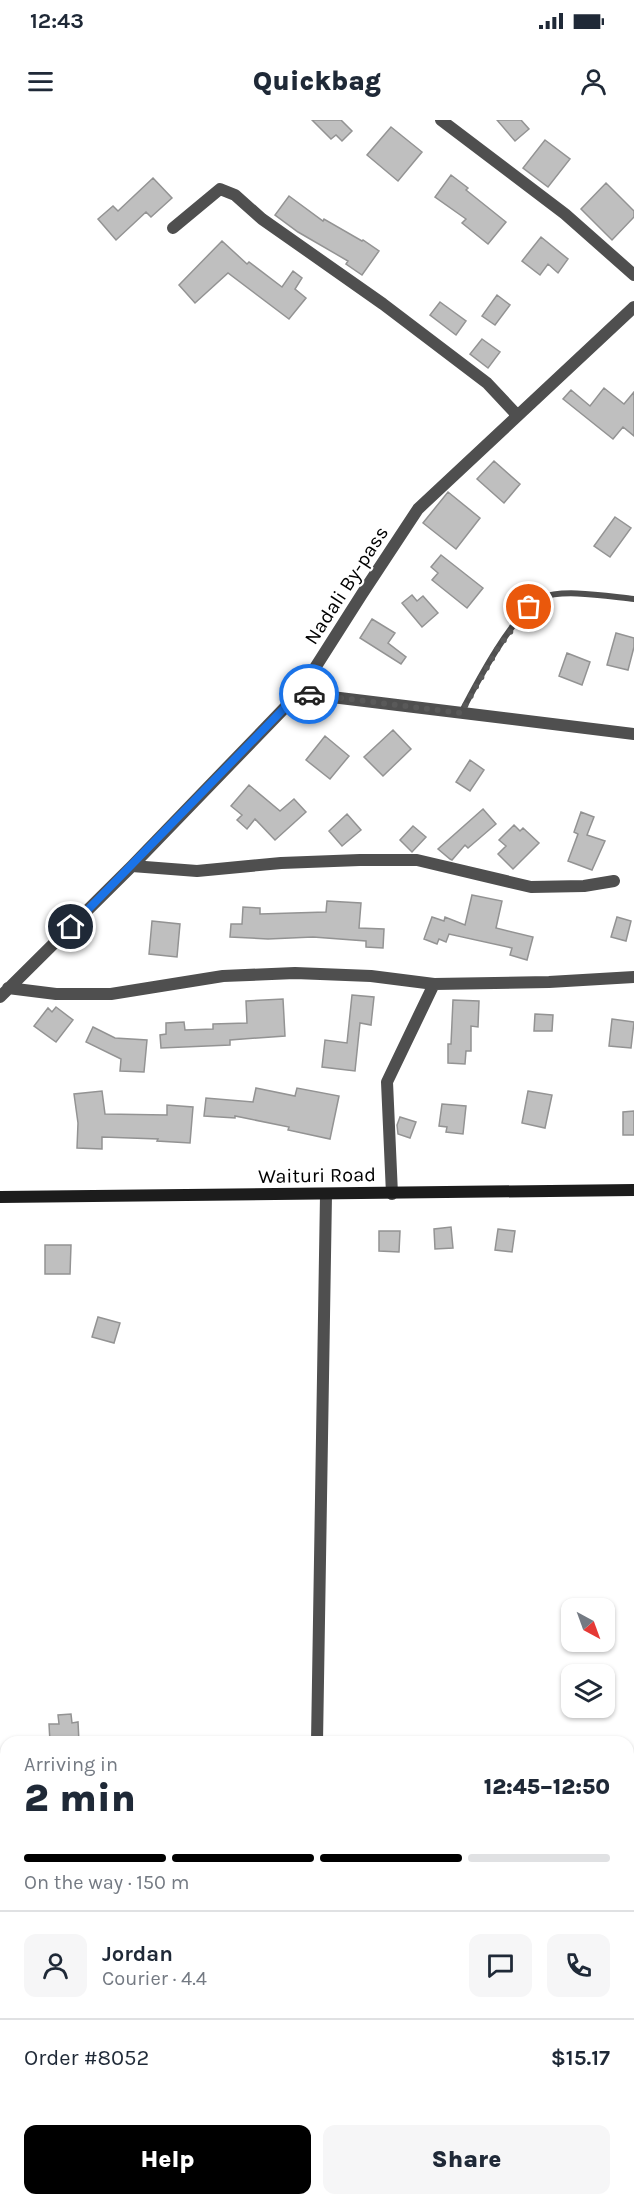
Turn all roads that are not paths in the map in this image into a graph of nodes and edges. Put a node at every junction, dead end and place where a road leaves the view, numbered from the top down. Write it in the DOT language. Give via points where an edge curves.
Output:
graph roads {
  1 [pos="441,120"];
  2 [pos="173,228"];
  3 [pos="634,275"];
  4 [pos="634,307"];
  5 [pos="518,415"];
  6 [pos="634,599"];
  7 [pos="299,693"];
  8 [pos="461,713"];
  9 [pos="634,734"];
  10 [pos="132,866"];
  11 [pos="614,880"];
  12 [pos="634,977"];
  13 [pos="434,984"];
  14 [pos="4,993"];
  15 [pos="634,1190"];
  16 [pos="392,1194"];
  17 [pos="326,1195"];
  18 [pos="0,1197"];
  19 [pos="317,1736"];
  1 -- 3 [label="street" via="565,214"];
  2 -- 5 [label="street" via="220,189 235,195 262,219 487,383"];
  4 -- 5 [label="street, Nadali By-pass"];
  5 -- 7 [label="street, Nadali By-pass" via="418,509"];
  6 -- 8 [label="lane" via="577,594 543,597 529,607 498,648"];
  7 -- 8 [label="street"];
  7 -- 10 [label="street, Nadali By-pass"];
  8 -- 9 [label="street"];
  10 -- 11 [label="street" via="197,871 293,863 417,860 531,887 584,886"];
  10 -- 14 [label="street, Nadali By-pass"];
  12 -- 13 [label="street"];
  13 -- 14 [label="street" via="295,972 223,976 111,994"];
  13 -- 16 [label="street" via="387,1082"];
  15 -- 16 [label="main road, Waituri Road"];
  16 -- 17 [label="main road, Waituri Road"];
  17 -- 18 [label="main road, Waituri Road"];
  17 -- 19 [label="street"];
}
